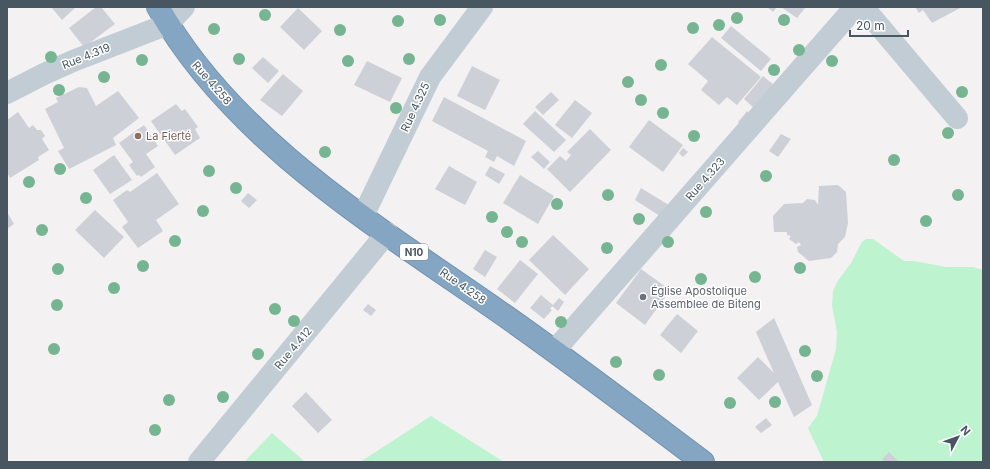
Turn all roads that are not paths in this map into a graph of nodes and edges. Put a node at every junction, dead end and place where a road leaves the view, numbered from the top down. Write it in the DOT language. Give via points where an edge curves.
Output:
graph roads {
  1 [pos="184,7"];
  2 [pos="482,7"];
  3 [pos="855,7"];
  4 [pos="863,7"];
  5 [pos="163,16"];
  6 [pos="7,93"];
  7 [pos="957,118"];
  8 [pos="364,216"];
  9 [pos="387,233"];
  10 [pos="555,350"];
  11 [pos="199,462"];
  12 [pos="703,462"];
  1 -- 5 [label="street"];
  2 -- 8 [label="street, Rue 4.325" via="430,77"];
  3 -- 10 [label="street, Rue 4.323"];
  4 -- 7 [label="street"];
  5 -- 6 [label="street, Rue 4.319"];
  5 -- 8 [label="highway, Rue 4.258 / N10" via="188,55 217,92 281,154"];
  8 -- 9 [label="highway, Rue 4.258 / N10"];
  9 -- 10 [label="highway, Rue 4.258 / N10"];
  9 -- 11 [label="street, Rue 4.412"];
  10 -- 12 [label="highway, Rue 4.258 / N10"];
}
